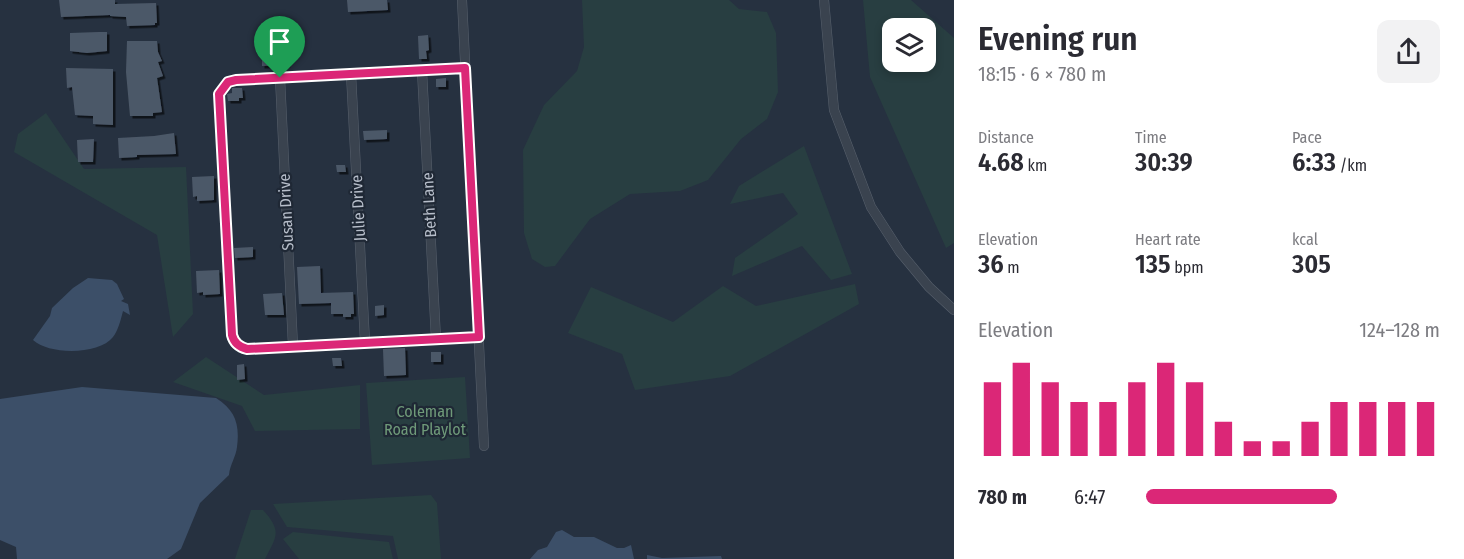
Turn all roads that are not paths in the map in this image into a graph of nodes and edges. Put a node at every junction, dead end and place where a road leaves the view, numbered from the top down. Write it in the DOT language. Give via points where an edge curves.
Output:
graph roads {
  1 [pos="462,0"];
  2 [pos="824,0"];
  3 [pos="465,68"];
  4 [pos="422,71"];
  5 [pos="351,74"];
  6 [pos="280,78"];
  7 [pos="954,310"];
  8 [pos="479,337"];
  9 [pos="436,339"];
  10 [pos="365,342"];
  11 [pos="293,346"];
  12 [pos="484,446"];
  1 -- 3 [label="street"];
  2 -- 7 [label="street" via="834,110 872,207 900,252"];
  3 -- 4 [label="street"];
  3 -- 8 [label="street"];
  4 -- 5 [label="street"];
  4 -- 9 [label="street, Beth Lane"];
  5 -- 6 [label="street"];
  5 -- 10 [label="street, Julie Drive"];
  6 -- 11 [label="street, Susan Drive"];
  6 -- 11 [label="street" via="228,82 219,94 232,335 238,345 247,349"];
  8 -- 9 [label="street"];
  8 -- 12 [label="street"];
  9 -- 10 [label="street"];
  10 -- 11 [label="street"];
}
